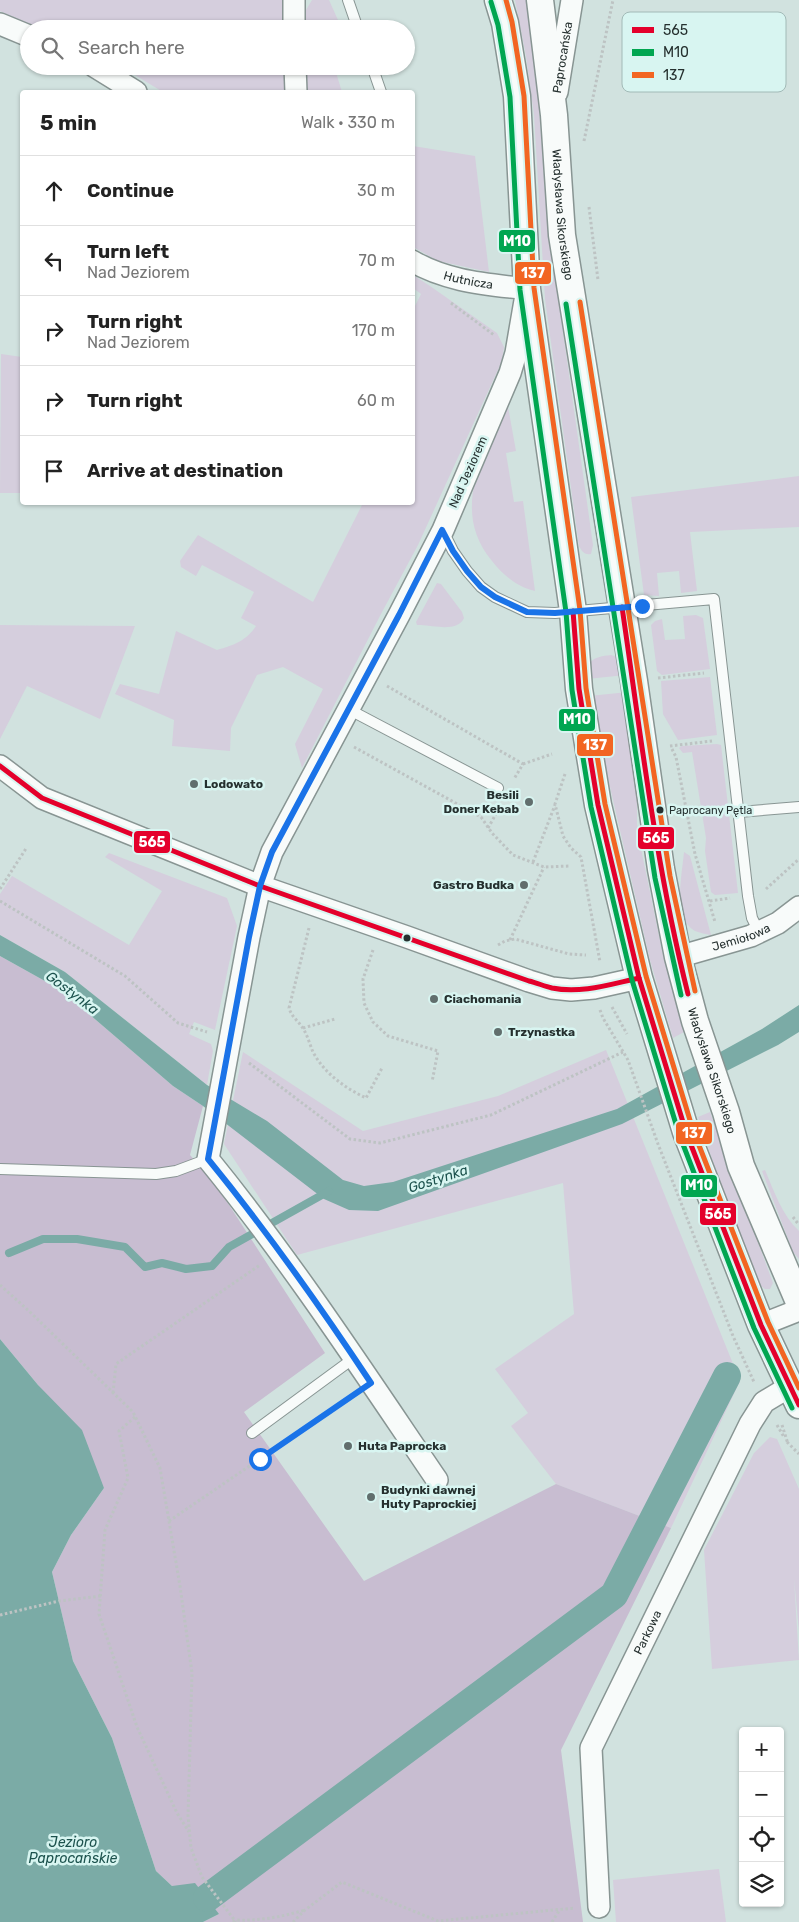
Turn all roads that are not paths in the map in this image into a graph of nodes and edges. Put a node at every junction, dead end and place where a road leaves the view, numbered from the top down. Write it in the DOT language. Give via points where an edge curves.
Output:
graph roads {
  1 [pos="294,0"];
  2 [pos="348,0"];
  3 [pos="498,0"];
  4 [pos="540,0"];
  5 [pos="572,0"];
  6 [pos="294,20"];
  7 [pos="355,20"];
  8 [pos="0,24"];
  9 [pos="20,32"];
  10 [pos="109,75"];
  11 [pos="296,75"];
  12 [pos="375,75"];
  13 [pos="133,90"];
  14 [pos="296,90"];
  15 [pos="380,90"];
  16 [pos="554,115"];
  17 [pos="415,263"];
  18 [pos="527,289"];
  19 [pos="442,530"];
  20 [pos="622,607"];
  21 [pos="573,611"];
  22 [pos="348,709"];
  23 [pos="0,766"];
  24 [pos="498,788"];
  25 [pos="799,806"];
  26 [pos="739,812"];
  27 [pos="260,886"];
  28 [pos="799,907"];
  29 [pos="759,932"];
  30 [pos="678,957"];
  31 [pos="639,978"];
  32 [pos="208,1159"];
  33 [pos="0,1169"];
  34 [pos="799,1302"];
  35 [pos="799,1310"];
  36 [pos="760,1324"];
  37 [pos="354,1358"];
  38 [pos="794,1396"];
  39 [pos="252,1433"];
  40 [pos="437,1480"];
  41 [pos="600,1907"];
  1 -- 6 [label="street"];
  2 -- 7 [label="lane"];
  3 -- 18 [label="street" via="517,96"];
  4 -- 16 [label="street, Władysława Sikorskiego"];
  5 -- 16 [label="street, Paprocańska"];
  8 -- 9 [label="street"];
  10 -- 13 [label="street"];
  11 -- 14 [label="street"];
  12 -- 15 [label="lane"];
  16 -- 20 [label="street, Władysława Sikorskiego" via="562,235"];
  17 -- 18 [label="street, Hutnicza" via="459,281"];
  18 -- 19 [label="street, Nad Jeziorem" via="510,373"];
  18 -- 21 [label="street"];
  19 -- 21 [label="lane" via="467,571 495,597 527,612"];
  19 -- 22 [label="street, Nad Jeziorem"];
  20 -- 21 [label="lane"];
  20 -- 26 [label="lane" via="714,599"];
  20 -- 30 [label="street, Władysława Sikorskiego" via="661,869"];
  21 -- 31 [label="street" via="579,689 598,805"];
  22 -- 24 [label="lane"];
  22 -- 27 [label="street, Nad Jeziorem" via="272,852"];
  23 -- 27 [label="street" via="42,798"];
  25 -- 26 [label="lane"];
  26 -- 29 [label="lane" via="748,896 752,918"];
  27 -- 31 [label="street" via="552,988 594,988"];
  27 -- 32 [label="street, Nad Jeziorem" via="233,1048"];
  28 -- 29 [label="street, Jemiołowa"];
  29 -- 30 [label="street, Jemiołowa"];
  30 -- 34 [label="street, Władysława Sikorskiego" via="741,1166"];
  31 -- 36 [label="street" via="686,1132"];
  32 -- 33 [label="lane" via="176,1172 156,1174"];
  32 -- 37 [label="street" via="253,1214"];
  35 -- 36 [label="street"];
  36 -- 38 [label="street"];
  37 -- 39 [label="lane"];
  37 -- 40 [label="street"];
  38 -- 41 [label="street, Parkowa" via="764,1402 750,1424 591,1748"];
}
